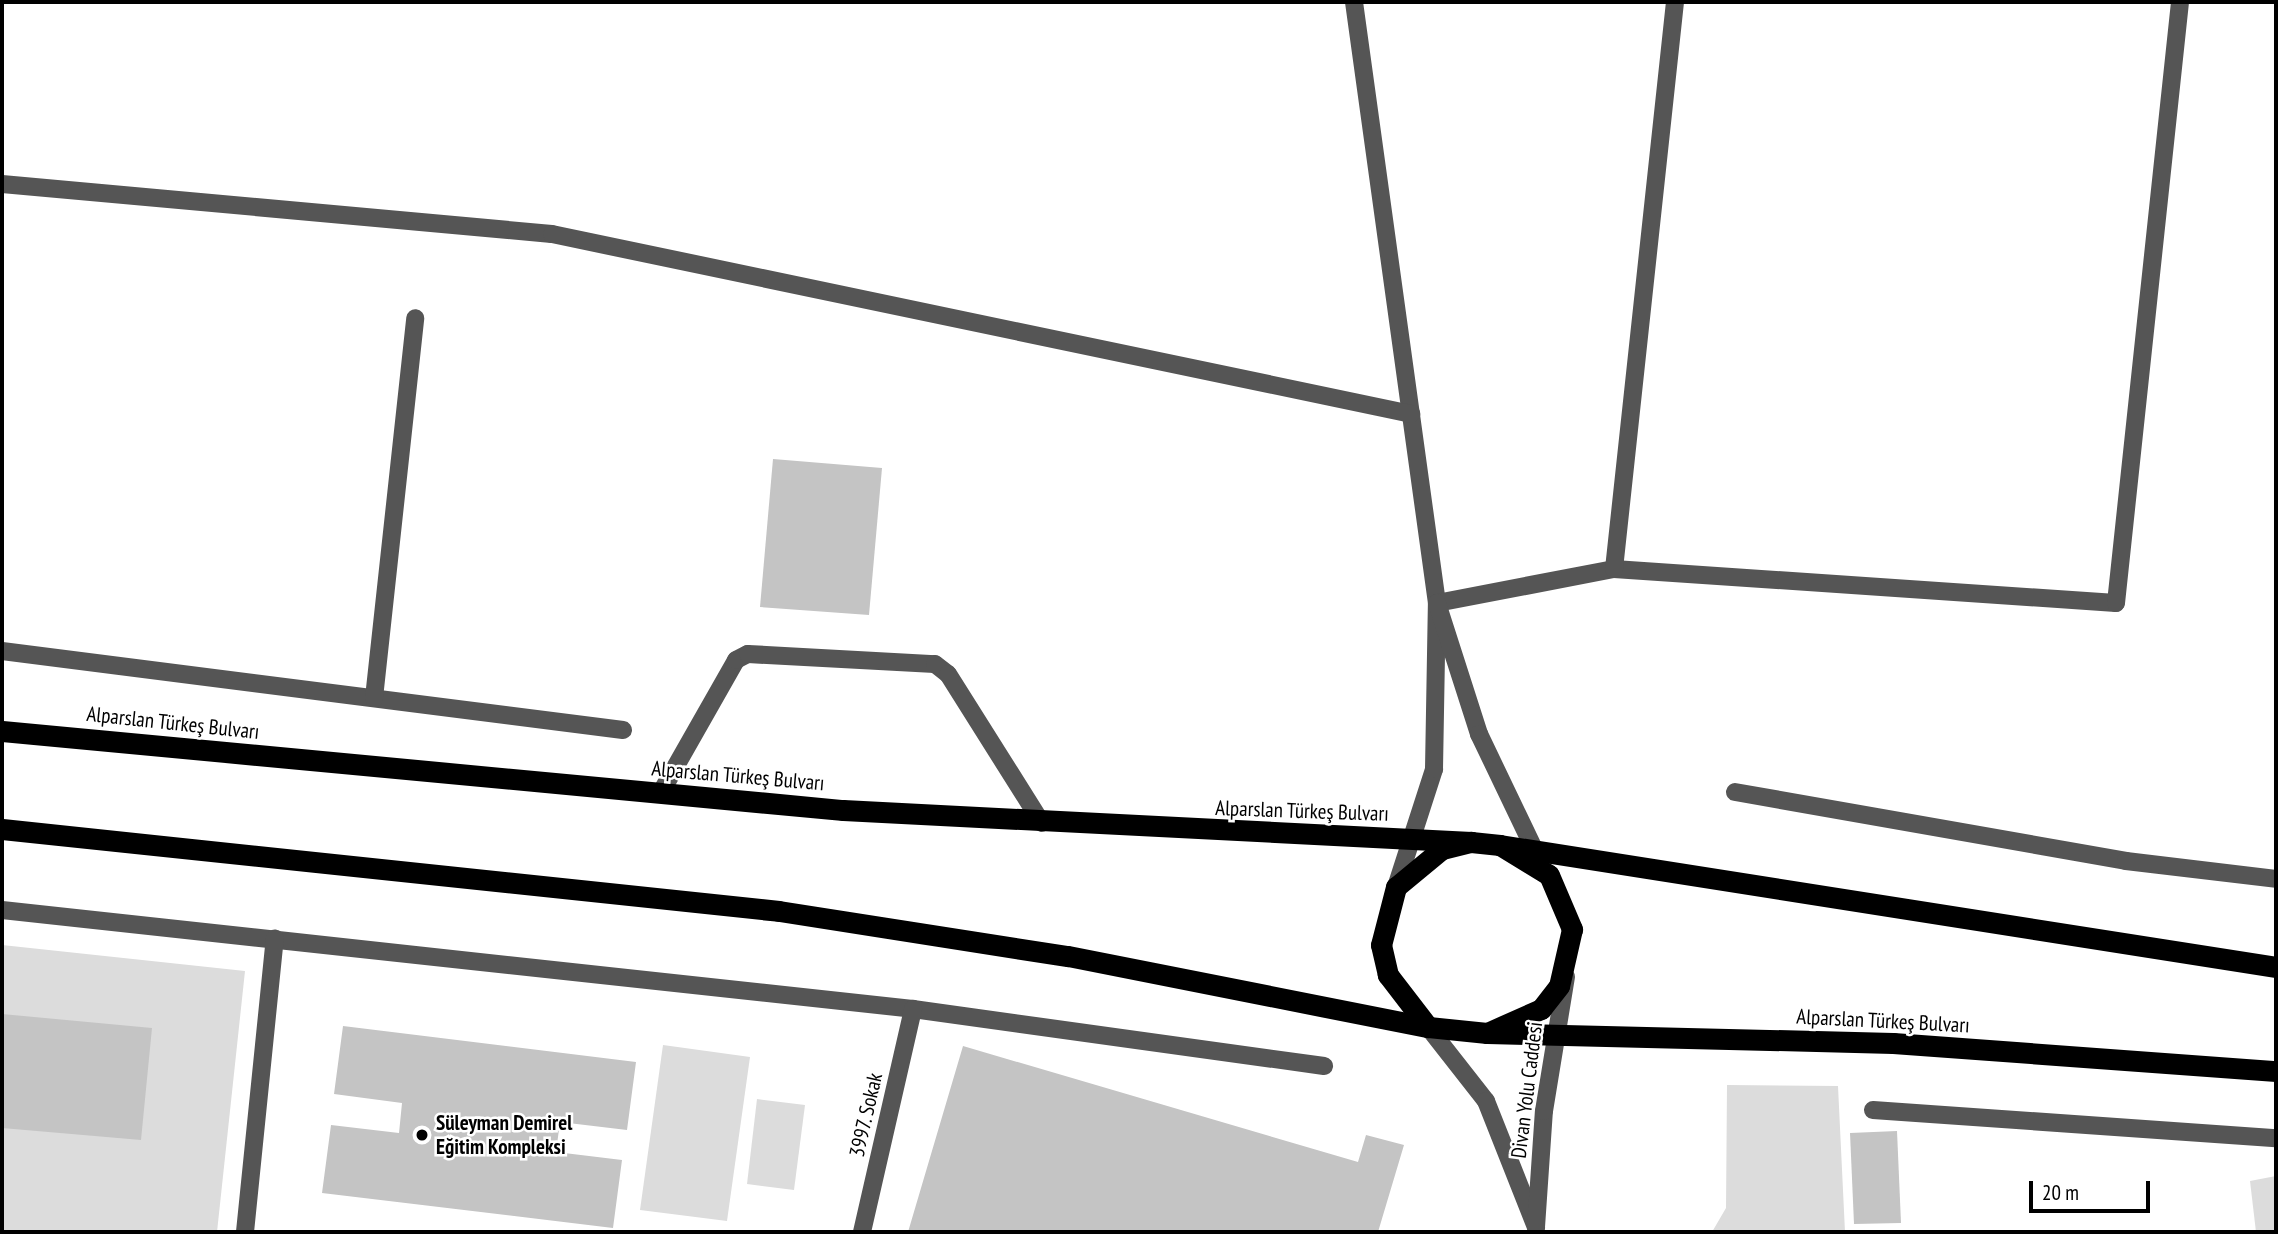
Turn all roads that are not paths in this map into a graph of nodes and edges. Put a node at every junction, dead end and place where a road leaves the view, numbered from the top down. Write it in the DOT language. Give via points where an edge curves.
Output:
graph roads {
  1 [pos="1354,2"];
  2 [pos="1675,2"];
  3 [pos="2180,2"];
  4 [pos="2,184"];
  5 [pos="415,317"];
  6 [pos="1411,414"];
  7 [pos="1614,569"];
  8 [pos="1437,603"];
  9 [pos="2,651"];
  10 [pos="374,698"];
  11 [pos="623,730"];
  12 [pos="2,731"];
  13 [pos="1735,792"];
  14 [pos="660,794"];
  15 [pos="1042,823"];
  16 [pos="2,829"];
  17 [pos="1413,840"];
  18 [pos="1471,842"];
  19 [pos="1500,845"];
  20 [pos="1534,850"];
  21 [pos="1549,875"];
  22 [pos="2276,878"];
  23 [pos="1396,887"];
  24 [pos="2,910"];
  25 [pos="275,939"];
  26 [pos="1570,958"];
  27 [pos="2276,967"];
  28 [pos="913,1009"];
  29 [pos="1428,1027"];
  30 [pos="1487,1033"];
  31 [pos="1555,1035"];
  32 [pos="1324,1066"];
  33 [pos="2276,1071"];
  34 [pos="1873,1110"];
  35 [pos="2276,1138"];
  36 [pos="1537,1230"];
  37 [pos="245,1232"];
  38 [pos="862,1232"];
  1 -- 6 [label="street"];
  2 -- 7 [label="street"];
  3 -- 7 [label="street" via="2116,603"];
  4 -- 6 [label="street" via="552,234"];
  5 -- 10 [label="street"];
  6 -- 8 [label="street"];
  7 -- 8 [label="street"];
  8 -- 17 [label="street" via="1434,769"];
  8 -- 20 [label="street" via="1479,734"];
  9 -- 10 [label="street"];
  10 -- 11 [label="street"];
  12 -- 14 [label="highway, Alparslan Türkeş Bulvarı"];
  13 -- 22 [label="street" via="2126,861"];
  14 -- 15 [label="highway, Alparslan Türkeş Bulvarı"];
  14 -- 15 [label="street" via="736,660 748,654 935,664 948,674"];
  15 -- 17 [label="highway, Alparslan Türkeş Bulvarı"];
  16 -- 29 [label="highway" via="779,911 1068,956"];
  17 -- 18 [label="highway, Alparslan Türkeş Bulvarı"];
  17 -- 23 [label="street"];
  18 -- 19 [label="highway"];
  18 -- 23 [label="highway" via="1433,854"];
  19 -- 20 [label="highway"];
  19 -- 21 [label="highway"];
  20 -- 21 [label="street"];
  20 -- 27 [label="highway"];
  21 -- 26 [label="highway" via="1565,901"];
  23 -- 29 [label="highway" via="1381,945 1388,975"];
  24 -- 25 [label="street"];
  25 -- 28 [label="street"];
  25 -- 37 [label="street"];
  26 -- 30 [label="highway" via="1541,1009"];
  26 -- 31 [label="street, Divan Yolu Caddesi"];
  28 -- 32 [label="street"];
  28 -- 38 [label="street, 3997. Sokak"];
  29 -- 30 [label="highway"];
  29 -- 36 [label="street, Divan Yolu Caddesi" via="1486,1101"];
  30 -- 31 [label="highway, Alparslan Türkeş Bulvarı"];
  31 -- 33 [label="highway, Alparslan Türkeş Bulvarı" via="1893,1043"];
  31 -- 36 [label="street, Divan Yolu Caddesi"];
  34 -- 35 [label="street"];
}
